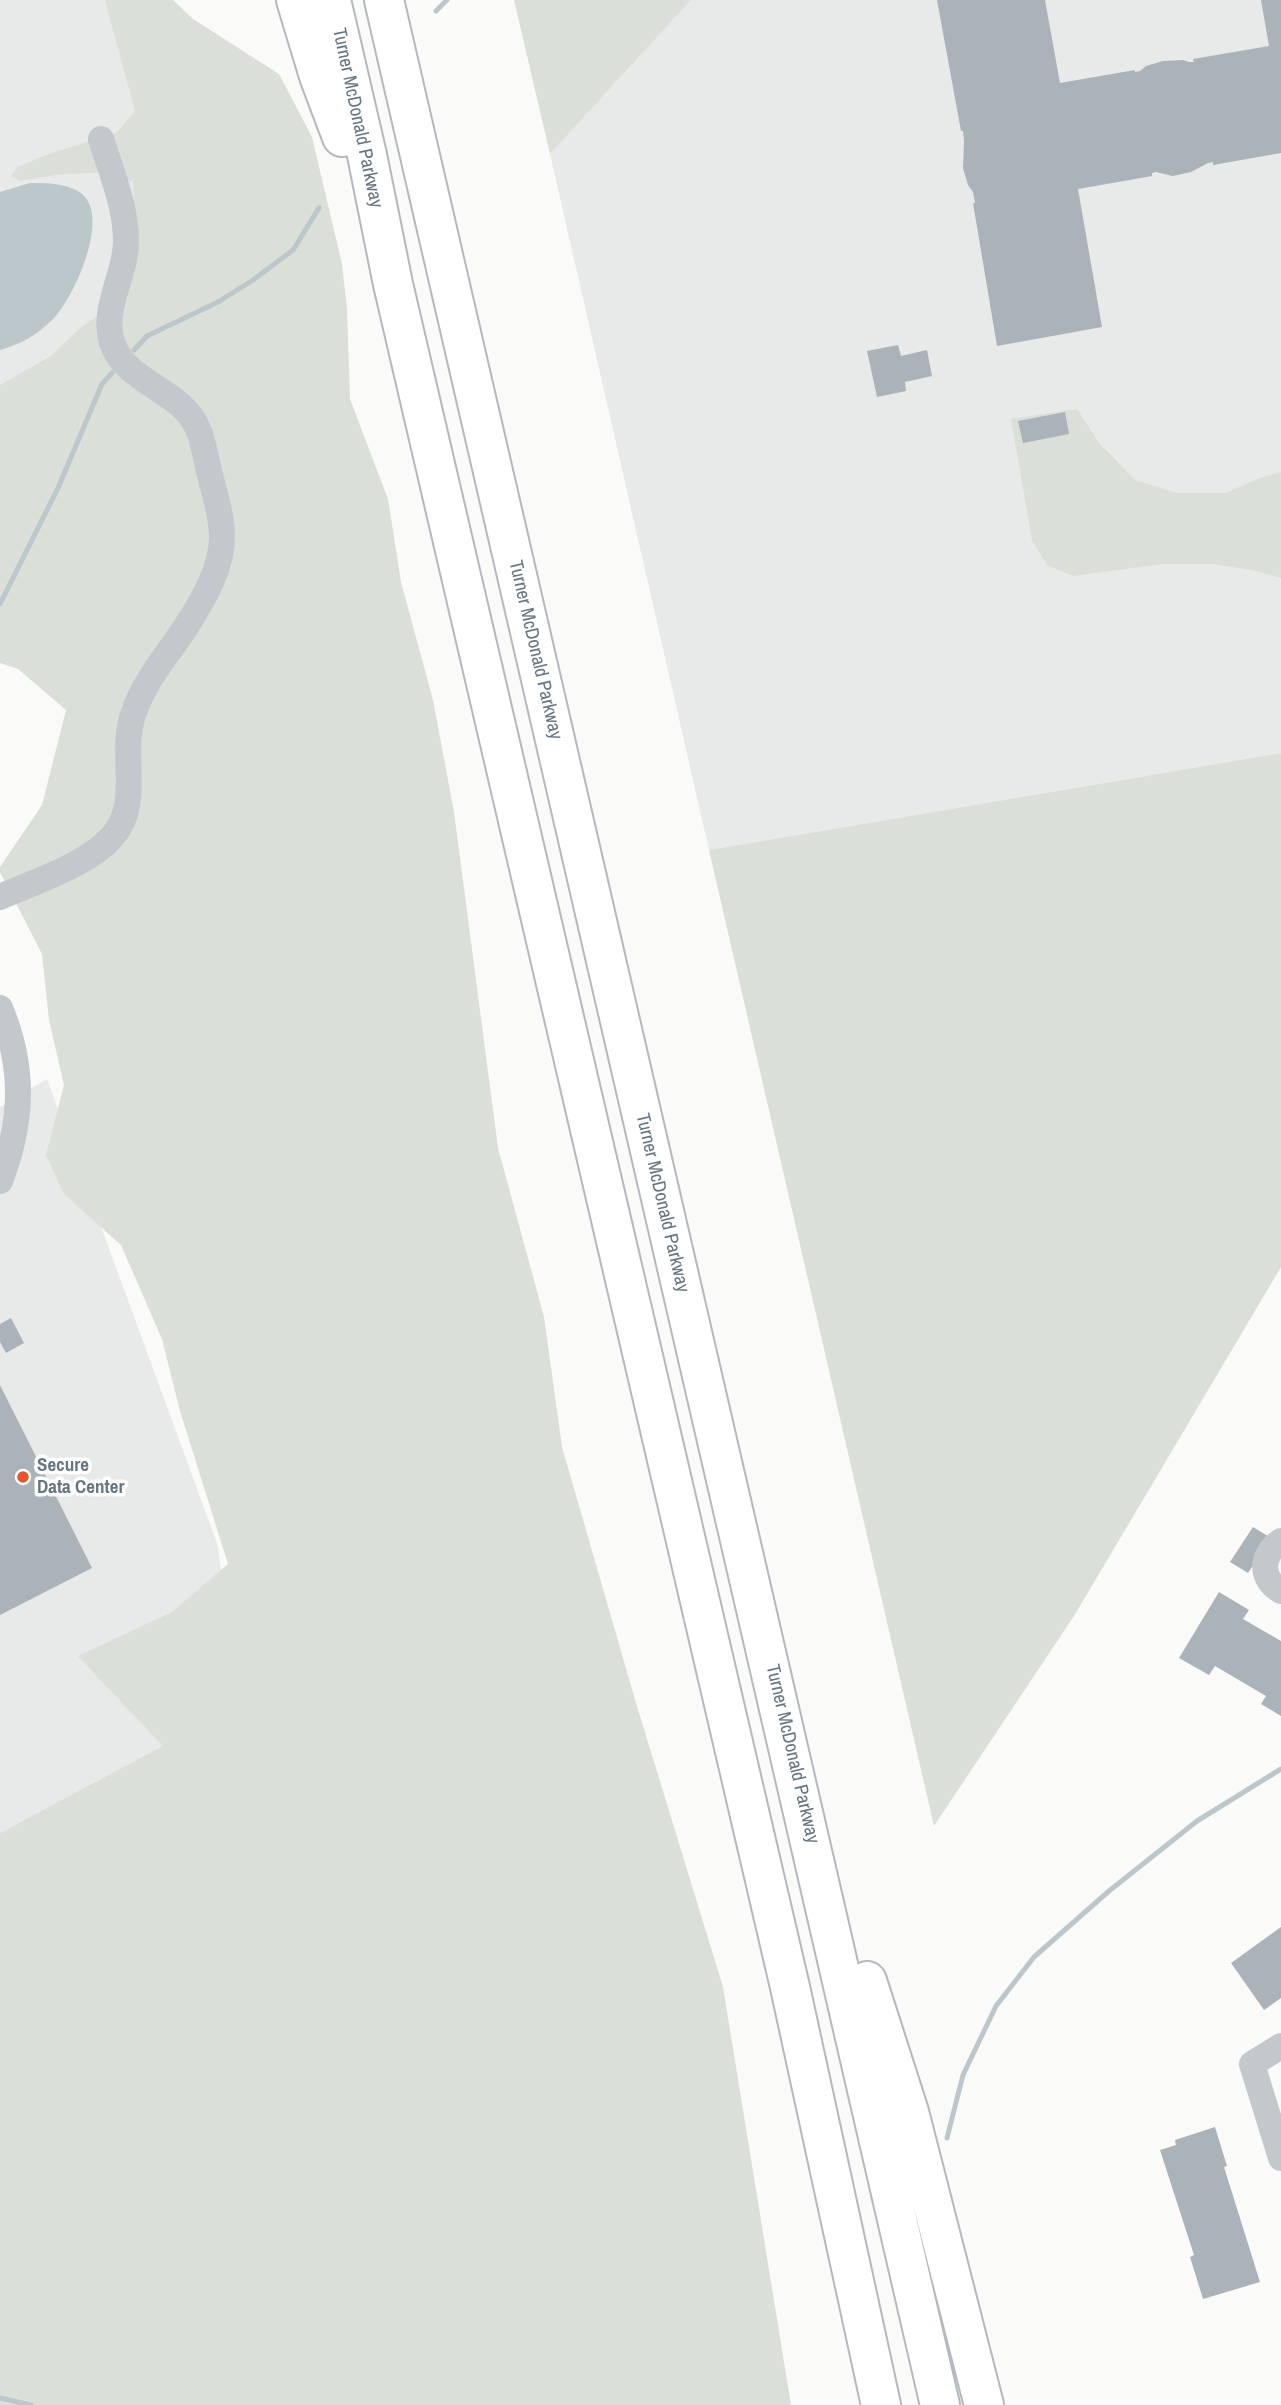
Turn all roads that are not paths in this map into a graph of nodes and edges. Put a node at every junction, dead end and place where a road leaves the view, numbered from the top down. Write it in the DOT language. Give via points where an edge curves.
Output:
graph roads {
  1 [pos="296,0"];
  2 [pos="331,0"];
  3 [pos="384,0"];
  4 [pos="101,139"];
  5 [pos="393,284"];
  6 [pos="0,897"];
  7 [pos="0,1008"];
  8 [pos="0,1181"];
  9 [pos="1281,1541"];
  10 [pos="1281,1591"];
  11 [pos="809,1828"];
  12 [pos="1281,2046"];
  13 [pos="1281,2158"];
  14 [pos="855,2283"];
  15 [pos="874,2405"];
  16 [pos="881,2405"];
  17 [pos="940,2405"];
  18 [pos="984,2405"];
  1 -- 5 [label="highway"];
  2 -- 5 [label="highway, Turner McDonald Parkway"];
  3 -- 11 [label="highway, Turner McDonald Parkway"];
  4 -- 6 [label="street" via="121,203 126,242 112,300 109,325 113,345 126,366 184,408 198,428 222,537 217,568 202,600 142,691 131,718 125,818 111,838 89,856"];
  5 -- 14 [label="highway, Turner McDonald Parkway"];
  7 -- 8 [label="street" via="11,1033 20,1085 12,1149"];
  9 -- 10 [label="street" via="1264,1568 1265,1577"];
  11 -- 17 [label="highway, Turner McDonald Parkway"];
  11 -- 18 [label="highway" via="848,1926 909,2112"];
  12 -- 13 [label="street" via="1252,2064"];
  14 -- 15 [label="highway"];
  14 -- 16 [label="highway, Turner McDonald Parkway"];
}
